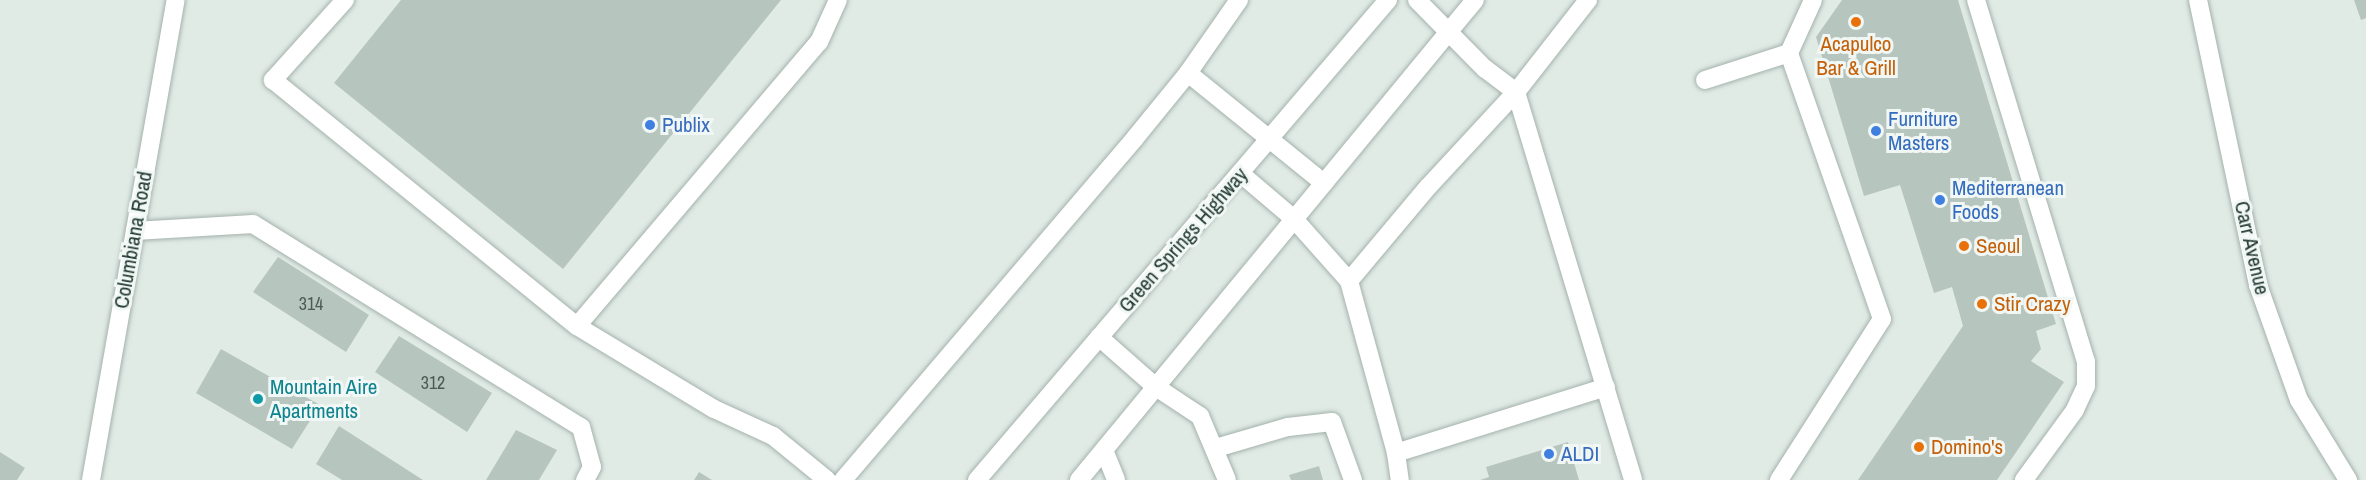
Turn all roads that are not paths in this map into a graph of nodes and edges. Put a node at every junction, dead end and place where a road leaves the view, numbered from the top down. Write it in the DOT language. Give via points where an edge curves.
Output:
graph roads {
  1 [pos="176,0"];
  2 [pos="345,0"];
  3 [pos="838,0"];
  4 [pos="1239,0"];
  5 [pos="1389,0"];
  6 [pos="1417,0"];
  7 [pos="1475,0"];
  8 [pos="1588,0"];
  9 [pos="1814,0"];
  10 [pos="1976,0"];
  11 [pos="2198,0"];
  12 [pos="1450,30"];
  13 [pos="1789,53"];
  14 [pos="1188,73"];
  15 [pos="1705,80"];
  16 [pos="1515,92"];
  17 [pos="1270,139"];
  18 [pos="1240,173"];
  19 [pos="1324,183"];
  20 [pos="1294,219"];
  21 [pos="135,231"];
  22 [pos="1349,281"];
  23 [pos="577,326"];
  24 [pos="1099,337"];
  25 [pos="1156,387"];
  26 [pos="1606,387"];
  27 [pos="1216,448"];
  28 [pos="1104,450"];
  29 [pos="1396,453"];
  30 [pos="91,480"];
  31 [pos="585,480"];
  32 [pos="827,480"];
  33 [pos="843,480"];
  34 [pos="977,480"];
  35 [pos="1079,480"];
  36 [pos="1116,480"];
  37 [pos="1227,480"];
  38 [pos="1353,480"];
  39 [pos="1400,480"];
  40 [pos="1633,480"];
  41 [pos="1779,480"];
  42 [pos="2024,480"];
  43 [pos="2348,480"];
  1 -- 21 [label="street, Columbiana Road"];
  2 -- 23 [label="street" via="273,80"];
  3 -- 23 [label="street" via="819,42"];
  4 -- 14 [label="street"];
  5 -- 17 [label="street, Green Springs Highway"];
  6 -- 12 [label="street"];
  7 -- 12 [label="street"];
  8 -- 16 [label="street"];
  9 -- 13 [label="street"];
  10 -- 42 [label="street" via="2086,361 2086,386 2075,410"];
  11 -- 43 [label="street, Carr Avenue" via="2258,285 2299,400"];
  12 -- 16 [label="street" via="1485,69"];
  12 -- 19 [label="street"];
  13 -- 15 [label="street"];
  13 -- 41 [label="street" via="1882,319"];
  14 -- 17 [label="street"];
  14 -- 33 [label="street"];
  16 -- 22 [label="street"];
  16 -- 26 [label="street"];
  17 -- 18 [label="street, Green Springs Highway"];
  17 -- 19 [label="street"];
  18 -- 20 [label="street"];
  18 -- 24 [label="street, Green Springs Highway"];
  19 -- 20 [label="street"];
  20 -- 22 [label="street"];
  20 -- 25 [label="street"];
  21 -- 30 [label="street, Columbiana Road"];
  21 -- 31 [label="street" via="253,224 581,427 592,467"];
  22 -- 29 [label="street"];
  23 -- 32 [label="street" via="714,409 773,436"];
  24 -- 25 [label="street"];
  24 -- 34 [label="street, Green Springs Highway"];
  25 -- 27 [label="street" via="1200,416"];
  25 -- 28 [label="street"];
  26 -- 29 [label="street"];
  26 -- 40 [label="street"];
  27 -- 37 [label="street"];
  27 -- 38 [label="street" via="1288,427 1332,422"];
  28 -- 35 [label="street"];
  28 -- 36 [label="street"];
  29 -- 39 [label="street"];
}
